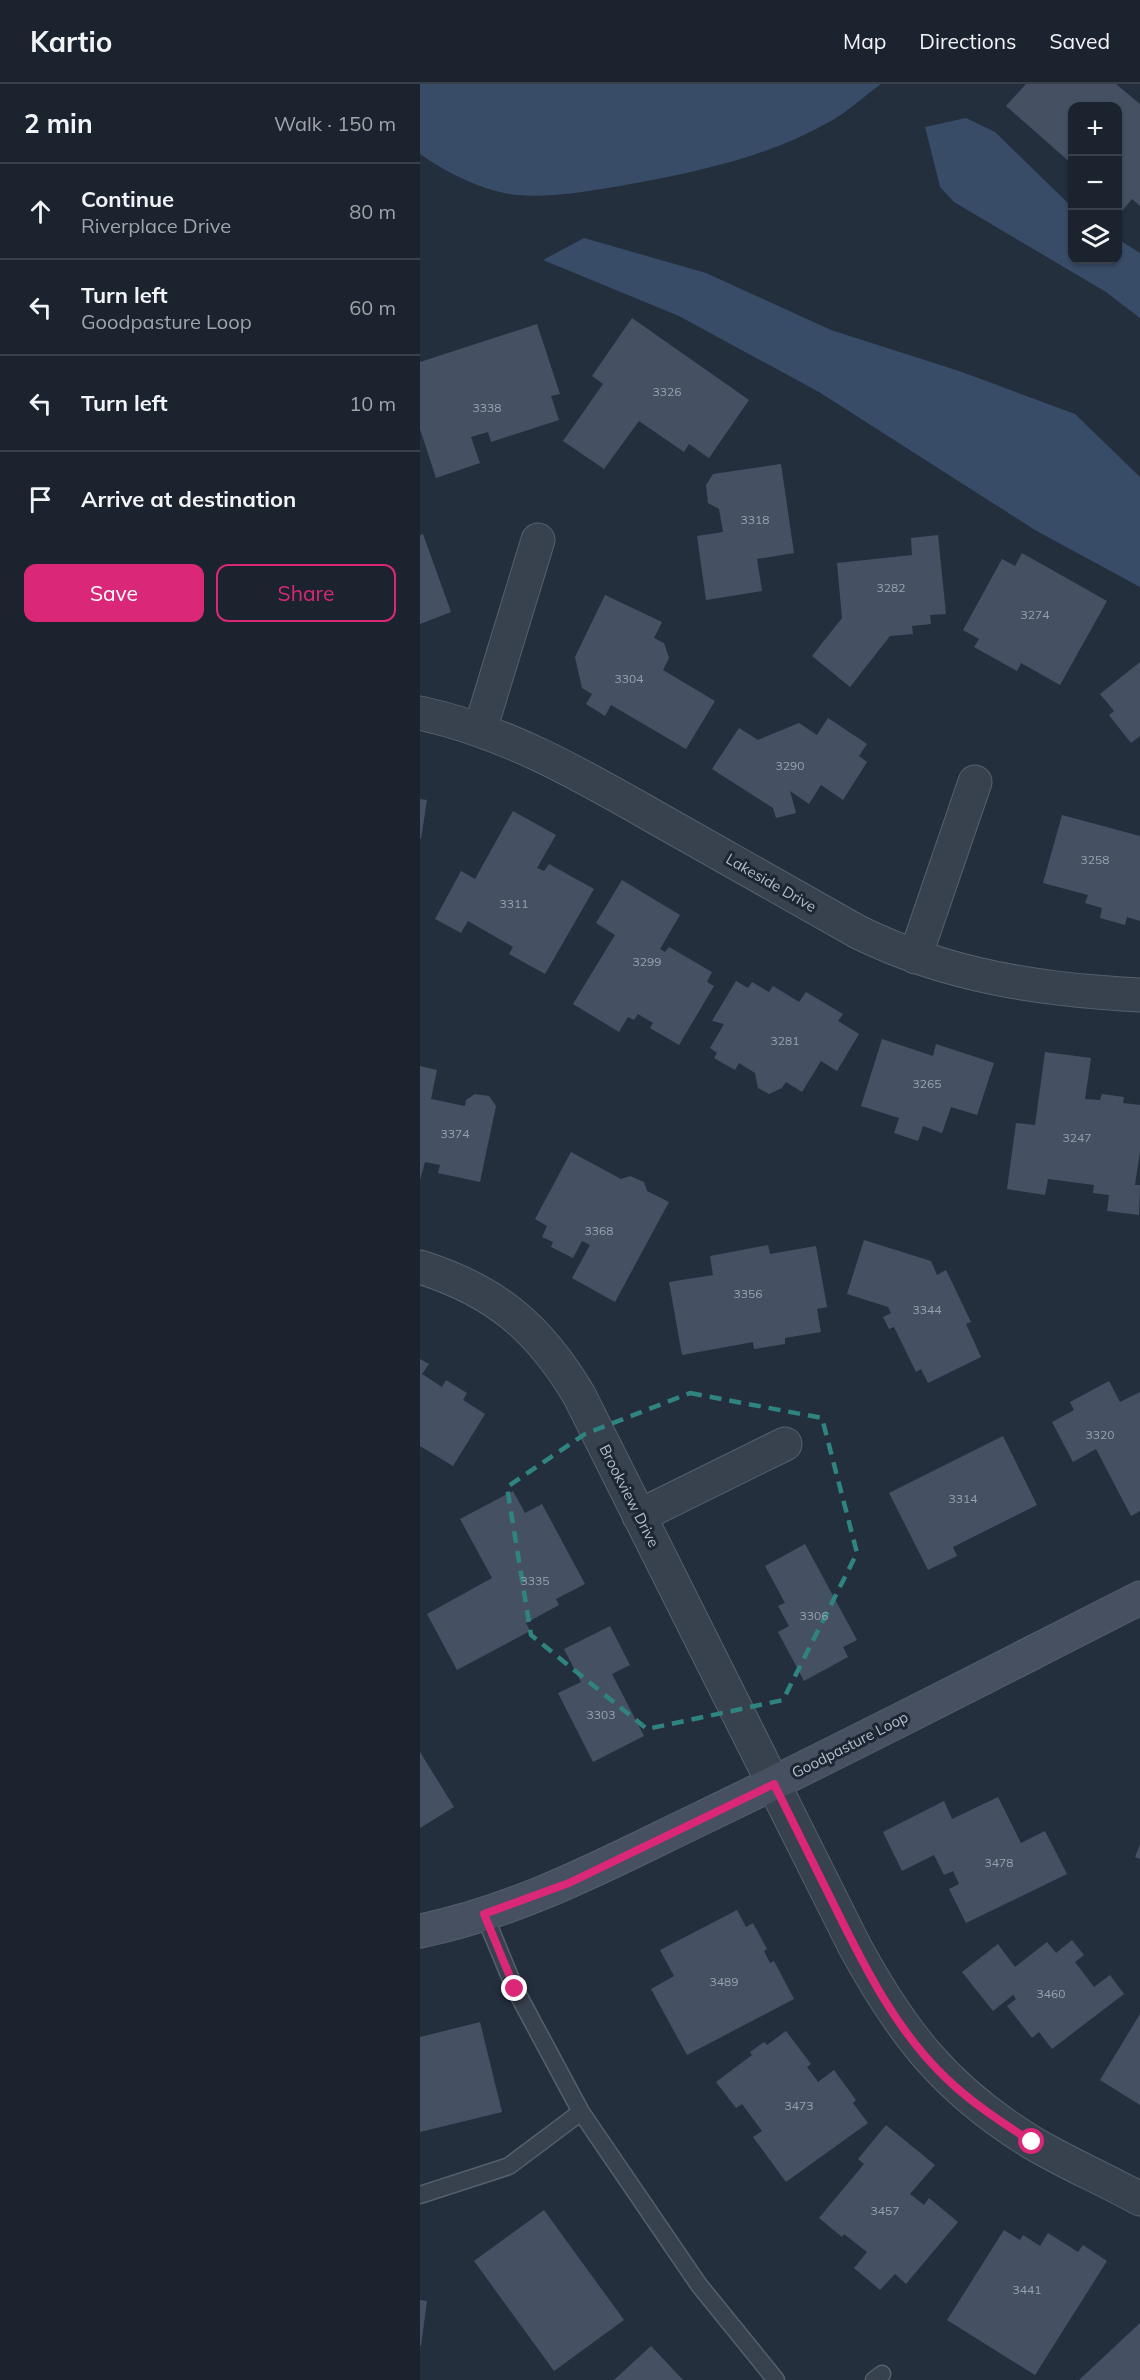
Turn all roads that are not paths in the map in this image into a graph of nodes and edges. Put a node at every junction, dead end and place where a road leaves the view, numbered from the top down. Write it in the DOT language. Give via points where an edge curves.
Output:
graph roads {
  1 [pos="538,540"];
  2 [pos="420,713"];
  3 [pos="480,730"];
  4 [pos="975,782"];
  5 [pos="915,957"];
  6 [pos="1140,995"];
  7 [pos="420,1267"];
  8 [pos="786,1444"];
  9 [pos="639,1516"];
  10 [pos="1140,1598"];
  11 [pos="774,1784"];
  12 [pos="484,1914"];
  13 [pos="420,1931"];
  14 [pos="581,2112"];
  15 [pos="420,2195"];
  16 [pos="1140,2199"];
  17 [pos="776,2380"];
  1 -- 3 [label="street"];
  2 -- 3 [label="street, Lakeside Drive"];
  3 -- 5 [label="street, Lakeside Drive" via="573,769 858,932"];
  4 -- 5 [label="street"];
  5 -- 6 [label="street, Lakeside Drive" via="1016,984"];
  7 -- 9 [label="street, Brookview Drive" via="496,1302 537,1335 579,1395"];
  8 -- 9 [label="street"];
  9 -- 11 [label="street, Brookview Drive"];
  10 -- 11 [label="street, Goodpasture Loop"];
  11 -- 12 [label="street, Goodpasture Loop" via="569,1883"];
  11 -- 16 [label="street, Brookview Drive" via="875,1984 947,2079 1032,2142"];
  12 -- 13 [label="street, Goodpasture Loop"];
  12 -- 14 [label="lane" via="515,1989"];
  14 -- 15 [label="lane" via="509,2166"];
  14 -- 17 [label="lane" via="699,2284"];
}
